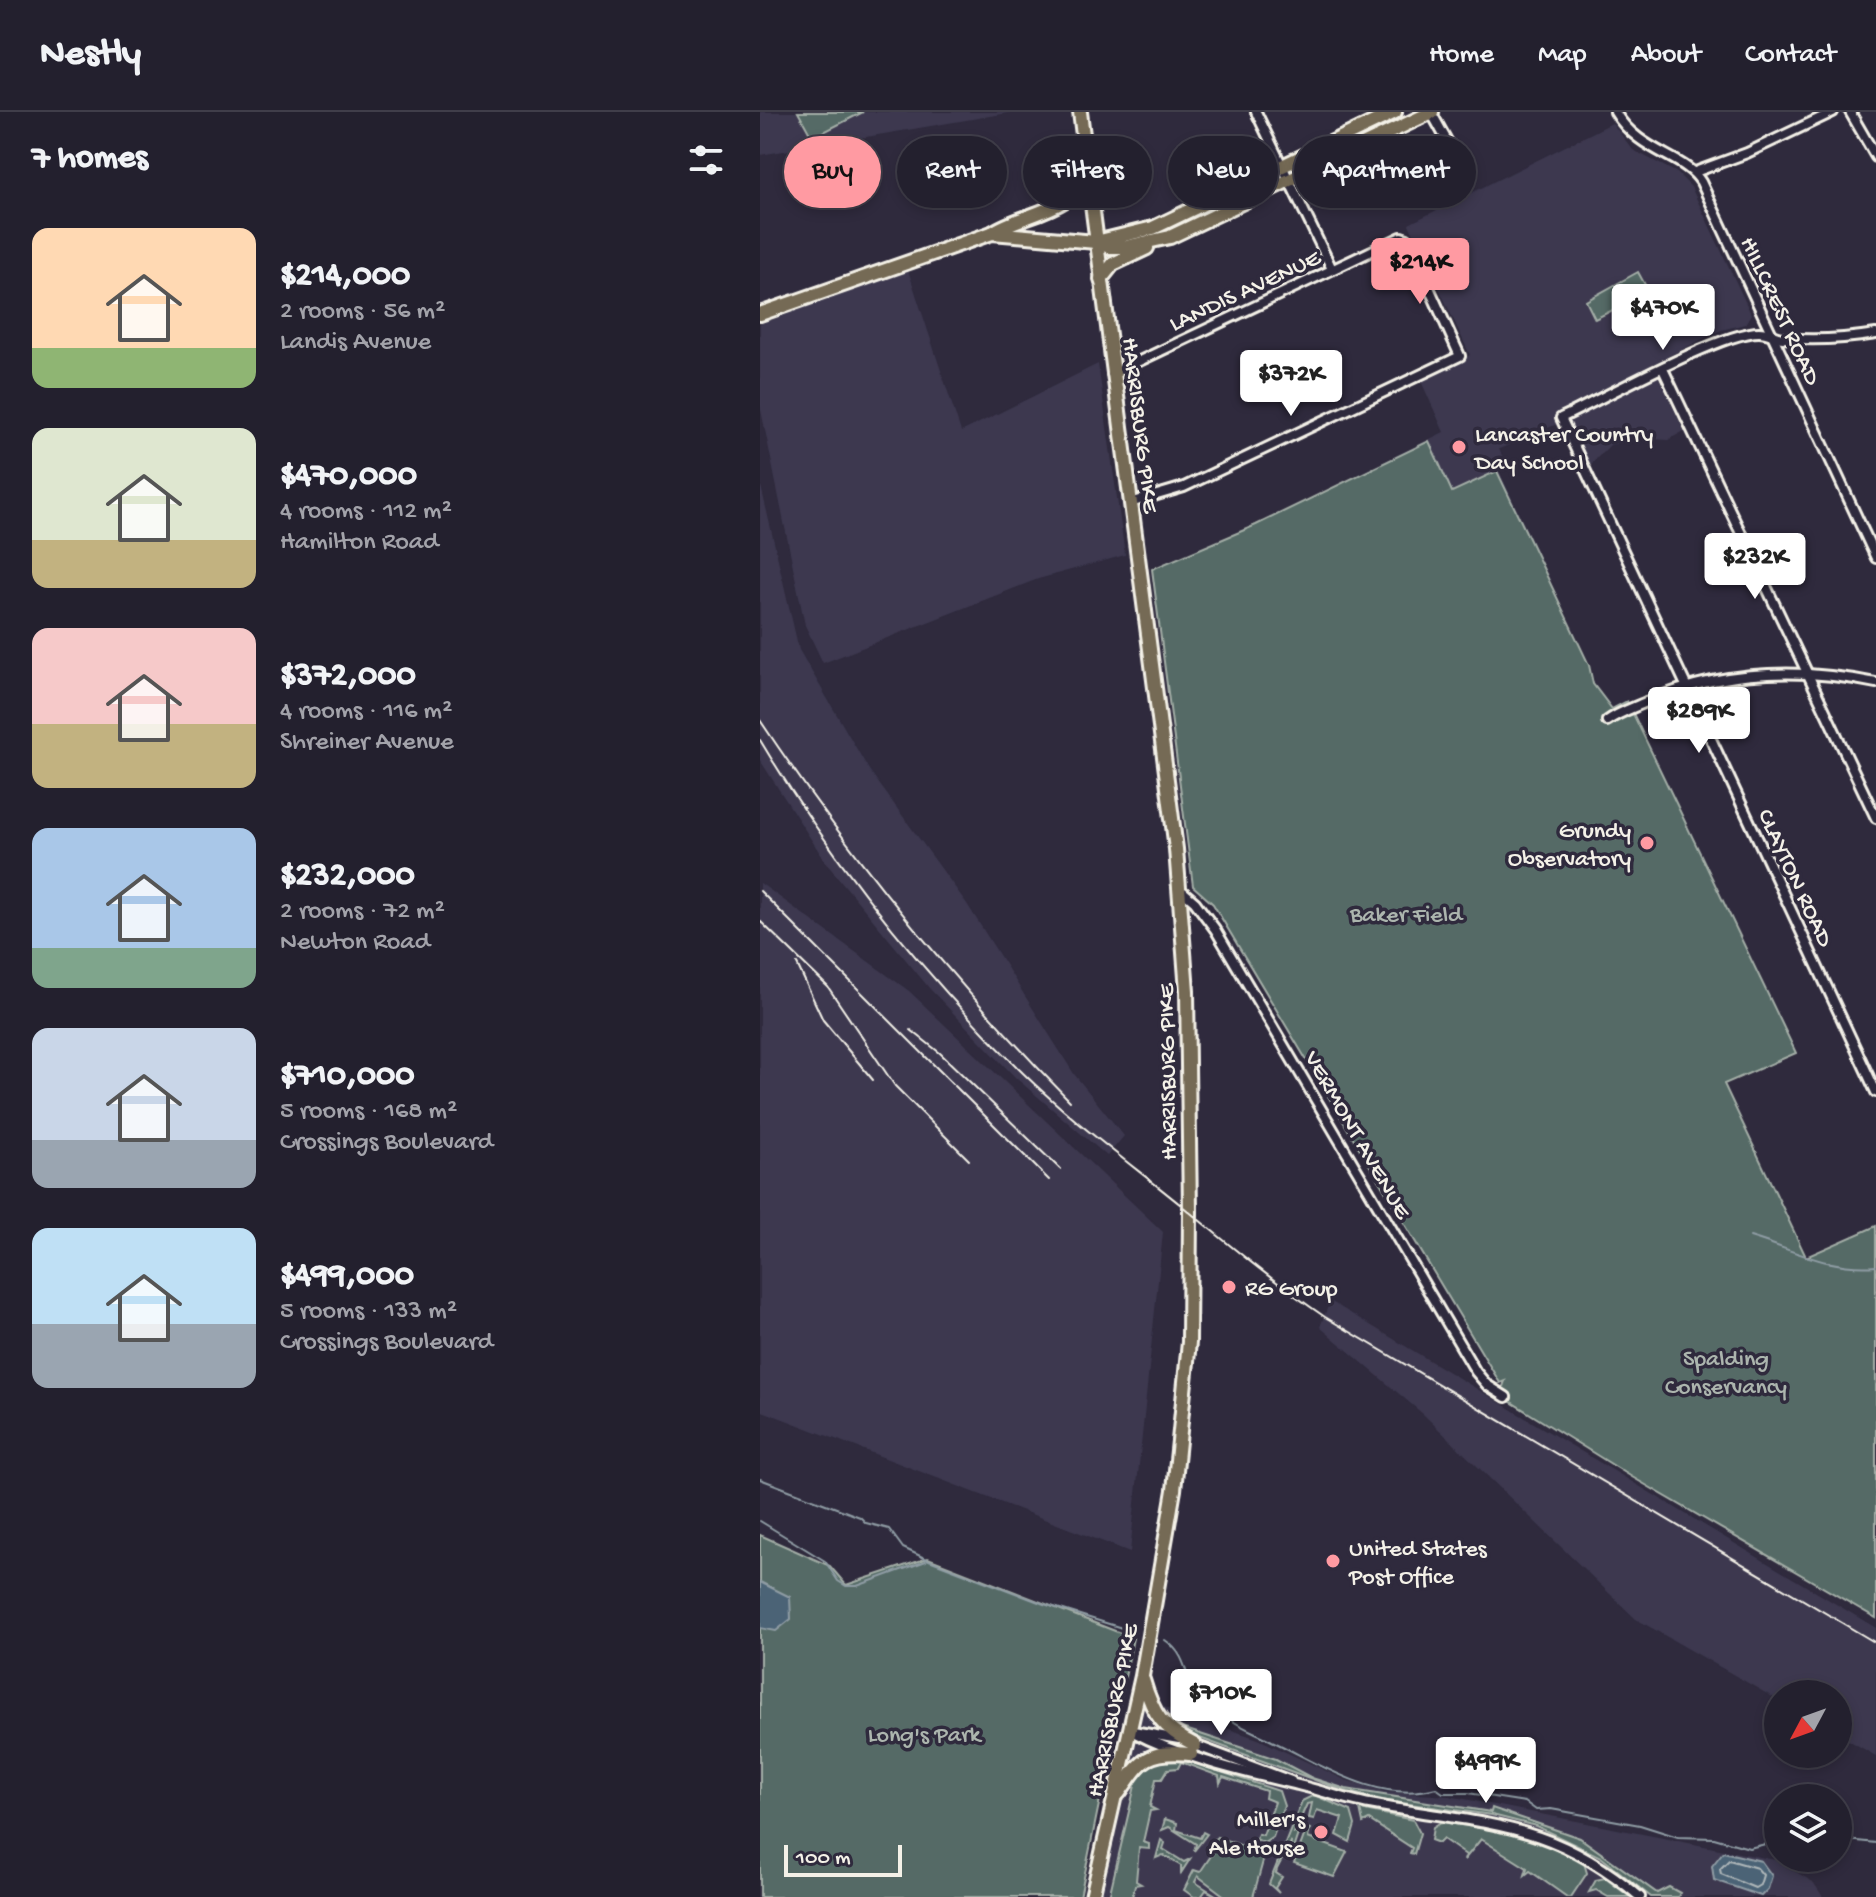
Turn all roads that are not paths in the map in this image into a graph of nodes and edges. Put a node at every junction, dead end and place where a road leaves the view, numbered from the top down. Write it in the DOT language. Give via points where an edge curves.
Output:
graph roads {
  1 [pos="1080,112"];
  2 [pos="1256,112"];
  3 [pos="1395,112"];
  4 [pos="1432,112"];
  5 [pos="1615,112"];
  6 [pos="1833,112"];
  7 [pos="1850,112"];
  8 [pos="1083,136"];
  9 [pos="1445,136"];
  10 [pos="1876,157"];
  11 [pos="1282,166"];
  12 [pos="1695,172"];
  13 [pos="1289,180"];
  14 [pos="1047,208"];
  15 [pos="1092,208"];
  16 [pos="992,233"];
  17 [pos="1170,237"];
  18 [pos="1096,242"];
  19 [pos="1332,269"];
  20 [pos="1101,279"];
  21 [pos="760,314"];
  22 [pos="1876,334"];
  23 [pos="1772,335"];
  24 [pos="1663,369"];
  25 [pos="1112,374"];
  26 [pos="1130,503"];
  27 [pos="1876,558"];
  28 [pos="1807,673"];
  29 [pos="1876,683"];
  30 [pos="1685,688"];
  31 [pos="1607,721"];
  32 [pos="1876,818"];
  33 [pos="1180,889"];
  34 [pos="1872,1076"];
  35 [pos="1876,1092"];
  36 [pos="1506,1397"];
  37 [pos="1142,1676"];
  38 [pos="1131,1731"];
  39 [pos="1193,1750"];
  40 [pos="1115,1799"];
  41 [pos="1092,1897"];
  42 [pos="1640,1897"];
  1 -- 8 [label="main road, HARRISBURG PIKE"];
  2 -- 11 [label="street"];
  3 -- 11 [label="main road"];
  4 -- 9 [label="street"];
  4 -- 13 [label="main road"];
  5 -- 12 [label="street" via="1626,130 1649,148"];
  6 -- 12 [label="street"];
  7 -- 10 [label="street"];
  11 -- 13 [label="street"];
  11 -- 18 [label="main road" via="1153,228"];
  12 -- 23 [label="street, HILLCREST ROAD"];
  13 -- 17 [label="main road"];
  13 -- 19 [label="street"];
  14 -- 16 [label="main road"];
  15 -- 18 [label="main road, HARRISBURG PIKE"];
  16 -- 18 [label="main road"];
  16 -- 21 [label="main road"];
  17 -- 18 [label="main road" via="1125,247"];
  17 -- 20 [label="main road" via="1118,262"];
  18 -- 20 [label="main road, HARRISBURG PIKE"];
  19 -- 25 [label="street, LANDIS AVENUE"];
  19 -- 26 [label="street, LANDIS AVENUE" via="1404,237 1460,356 1184,487"];
  20 -- 25 [label="main road, HARRISBURG PIKE"];
  22 -- 23 [label="street" via="1837,339"];
  23 -- 24 [label="street" via="1760,332 1731,339"];
  23 -- 27 [label="street, HILLCREST ROAD"];
  24 -- 28 [label="street"];
  24 -- 30 [label="street, CLAYTON ROAD" via="1561,418"];
  25 -- 26 [label="main road, HARRISBURG PIKE"];
  26 -- 33 [label="main road, HARRISBURG PIKE"];
  28 -- 29 [label="street"];
  28 -- 30 [label="street" via="1736,676"];
  28 -- 32 [label="street"];
  30 -- 31 [label="street"];
  30 -- 34 [label="street, CLAYTON ROAD"];
  33 -- 36 [label="street, VERMONT AVENUE" via="1219,936 1476,1372"];
  33 -- 37 [label="main road, HARRISBURG PIKE" via="1189,1048 1189,1342 1175,1479"];
  34 -- 35 [label="street, CLAYTON ROAD"];
  37 -- 38 [label="main road, HARRISBURG PIKE"];
  37 -- 39 [label="main road" via="1162,1726"];
  38 -- 39 [label="street" via="1148,1731"];
  38 -- 40 [label="main road, HARRISBURG PIKE"];
  39 -- 40 [label="main road" via="1146,1758"];
  39 -- 42 [label="street" via="1268,1781 1529,1831 1600,1864"];
  40 -- 41 [label="main road, HARRISBURG PIKE"];
}
